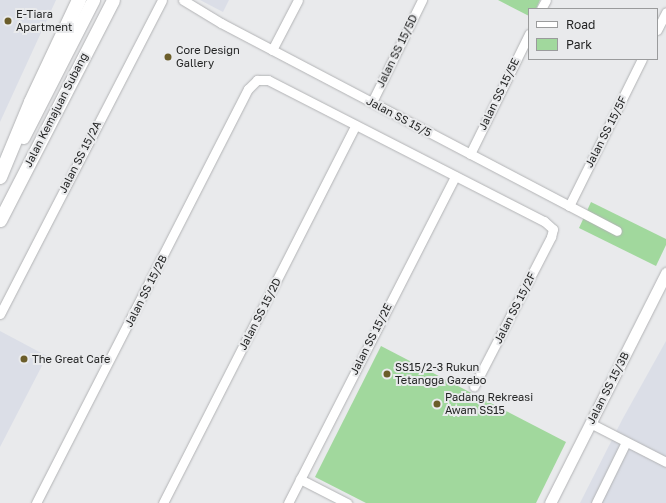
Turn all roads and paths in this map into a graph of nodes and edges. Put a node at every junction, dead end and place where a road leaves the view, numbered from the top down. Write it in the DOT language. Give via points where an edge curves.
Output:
graph roads {
  1 [pos="79,0"];
  2 [pos="93,0"];
  3 [pos="113,0"];
  4 [pos="162,0"];
  5 [pos="184,0"];
  6 [pos="298,0"];
  7 [pos="422,0"];
  8 [pos="666,12"];
  9 [pos="658,28"];
  10 [pos="528,36"];
  11 [pos="272,50"];
  12 [pos="642,60"];
  13 [pos="372,102"];
  14 [pos="356,125"];
  15 [pos="470,154"];
  16 [pos="455,176"];
  17 [pos="0,177"];
  18 [pos="0,181"];
  19 [pos="569,206"];
  20 [pos="0,220"];
  21 [pos="617,231"];
  22 [pos="666,273"];
  23 [pos="0,314"];
  24 [pos="474,386"];
  25 [pos="590,423"];
  26 [pos="626,442"];
  27 [pos="666,462"];
  28 [pos="300,479"];
  29 [pos="36,503"];
  30 [pos="163,503"];
  31 [pos="288,503"];
  32 [pos="347,503"];
  33 [pos="550,503"];
  34 [pos="596,503"];
  1 -- 17 [label="main road" via="31,102"];
  2 -- 18 [label="main road, Jalan Kemajuan Subang"];
  3 -- 20 [label="main road, Jalan Kemajuan Subang"];
  4 -- 23 [label="street, Jalan SS 15/2A"];
  5 -- 11 [label="street, Jalan SS 15/5"];
  6 -- 11 [label="street"];
  7 -- 13 [label="street, Jalan SS 15/5D"];
  8 -- 9 [label="street"];
  10 -- 15 [label="street, Jalan SS 15/5E"];
  11 -- 13 [label="street, Jalan SS 15/5"];
  12 -- 19 [label="street, Jalan SS 15/5F"];
  13 -- 15 [label="street, Jalan SS 15/5"];
  14 -- 16 [label="street"];
  14 -- 29 [label="street, Jalan SS 15/2B" via="268,80 257,80 248,89"];
  14 -- 30 [label="street, Jalan SS 15/2D"];
  15 -- 19 [label="street, Jalan SS 15/5"];
  16 -- 24 [label="street, Jalan SS 15/2F" via="544,221 552,229 551,237"];
  16 -- 28 [label="street, Jalan SS 15/2E"];
  19 -- 21 [label="street, Jalan SS 15/5"];
  22 -- 25 [label="street, Jalan SS 15/3B"];
  25 -- 26 [label="street"];
  25 -- 33 [label="street, Jalan SS 15/3B"];
  26 -- 27 [label="street"];
  26 -- 34 [label="street"];
  28 -- 31 [label="street, Jalan SS 15/2E"];
  28 -- 32 [label="street"];
}
